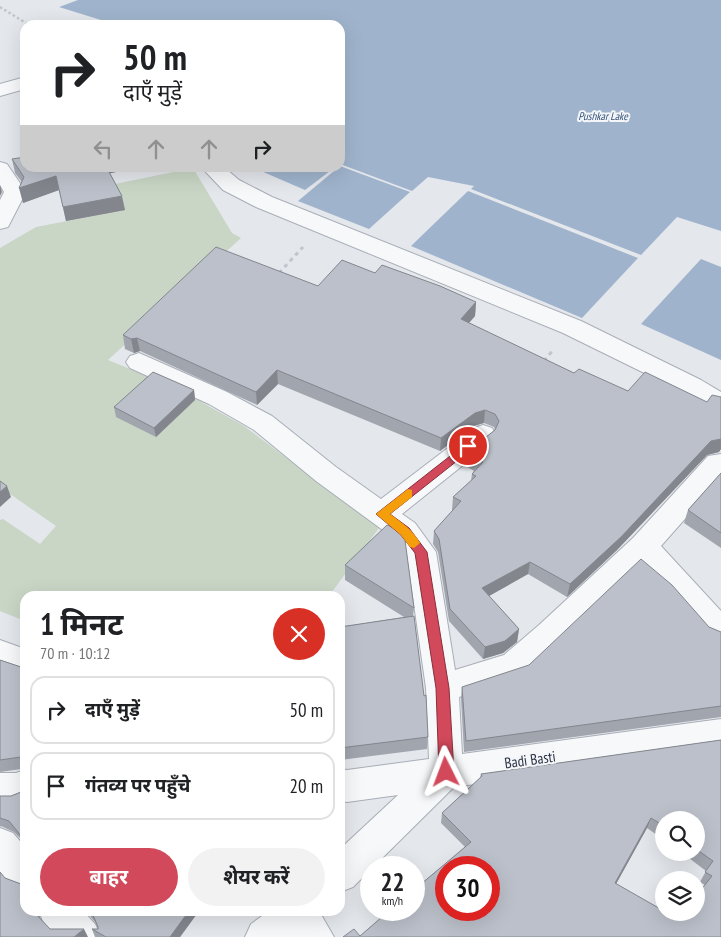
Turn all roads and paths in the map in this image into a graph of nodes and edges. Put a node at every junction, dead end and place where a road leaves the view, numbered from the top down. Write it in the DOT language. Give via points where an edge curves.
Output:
graph roads {
  1 [pos="0,7"];
  2 [pos="21,20"];
  3 [pos="20,84"];
  4 [pos="0,90"];
  5 [pos="0,168"];
  6 [pos="217,172"];
  7 [pos="0,222"];
  8 [pos="572,327"];
  9 [pos="139,362"];
  10 [pos="542,363"];
  11 [pos="715,400"];
  12 [pos="483,435"];
  13 [pos="718,463"];
  14 [pos="382,514"];
  15 [pos="643,546"];
  16 [pos="721,632"];
  17 [pos="0,653"];
  18 [pos="20,661"];
  19 [pos="442,688"];
  20 [pos="721,734"];
  21 [pos="446,772"];
  22 [pos="345,786"];
  23 [pos="20,788"];
  24 [pos="0,789"];
  25 [pos="0,845"];
  26 [pos="20,868"];
  27 [pos="345,869"];
  28 [pos="62,916"];
  29 [pos="305,921"];
  30 [pos="82,937"];
  31 [pos="264,937"];
  1 -- 2 [label="path"];
  3 -- 4 [label="street"];
  5 -- 7 [label="street" via="15,192"];
  6 -- 8 [label="street" via="231,185 322,226"];
  8 -- 10 [label="path"];
  8 -- 11 [label="street"];
  9 -- 14 [label="street" via="218,398 263,424"];
  12 -- 14 [label="street"];
  13 -- 15 [label="street"];
  14 -- 19 [label="street" via="405,531 421,552"];
  15 -- 16 [label="street"];
  15 -- 19 [label="street" via="514,665"];
  17 -- 18 [label="street"];
  19 -- 21 [label="street"];
  20 -- 21 [label="street, Badi Basti"];
  21 -- 22 [label="street, Badi Basti"];
  21 -- 27 [label="street"];
  23 -- 24 [label="street"];
  25 -- 26 [label="street"];
  28 -- 30 [label="street"];
  29 -- 31 [label="street"];
}
